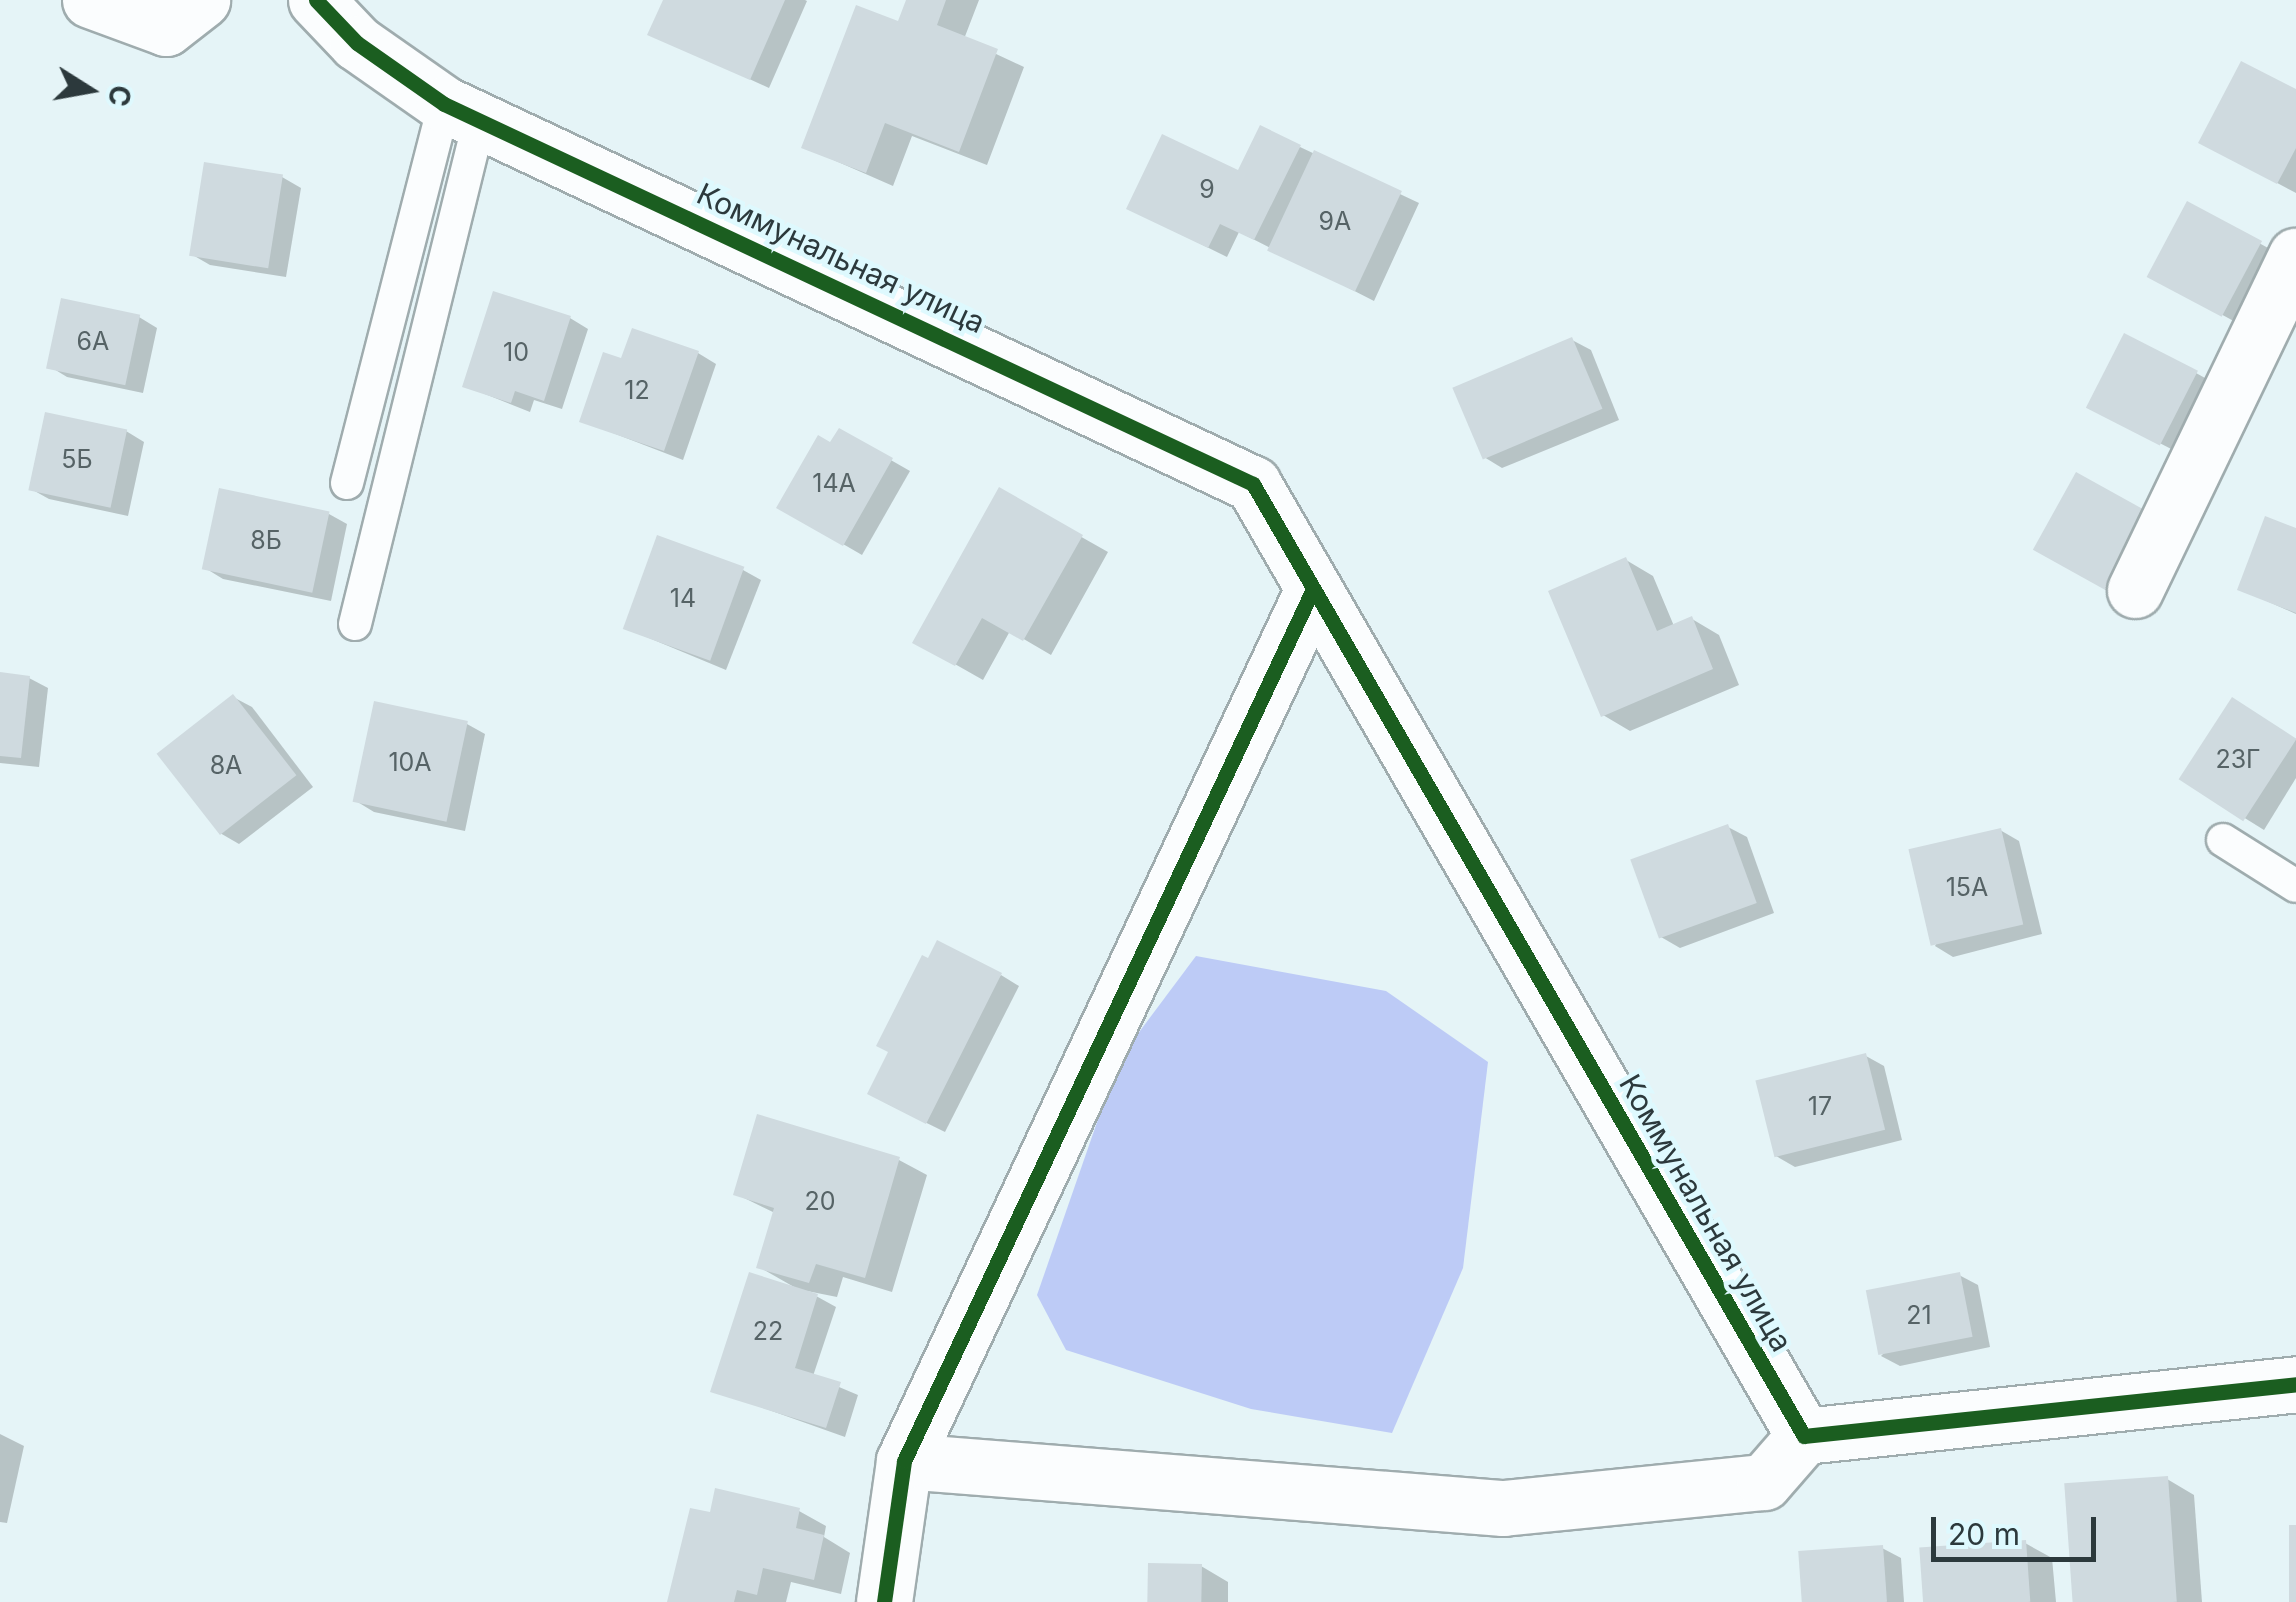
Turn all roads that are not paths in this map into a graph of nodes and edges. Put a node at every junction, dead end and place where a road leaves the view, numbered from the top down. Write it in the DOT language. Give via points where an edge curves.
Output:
graph roads {
  1 [pos="90,0"];
  2 [pos="202,0"];
  3 [pos="316,0"];
  4 [pos="462,110"];
  5 [pos="2296,256"];
  6 [pos="347,484"];
  7 [pos="1313,589"];
  8 [pos="2135,590"];
  9 [pos="356,624"];
  10 [pos="2223,840"];
  11 [pos="2296,886"];
  12 [pos="2296,1384"];
  13 [pos="1804,1436"];
  14 [pos="904,1461"];
  15 [pos="884,1602"];
  1 -- 2 [label="street" via="166,28"];
  3 -- 4 [label="street, Коммунальная улица" via="357,42"];
  4 -- 6 [label="lane"];
  4 -- 7 [label="street, Коммунальная улица" via="1253,484"];
  4 -- 9 [label="lane"];
  5 -- 8 [label="street"];
  7 -- 13 [label="street, Коммунальная улица"];
  7 -- 14 [label="street"];
  10 -- 11 [label="lane"];
  12 -- 13 [label="street"];
  13 -- 14 [label="street" via="1764,1482 1504,1508"];
  14 -- 15 [label="street"];
}
